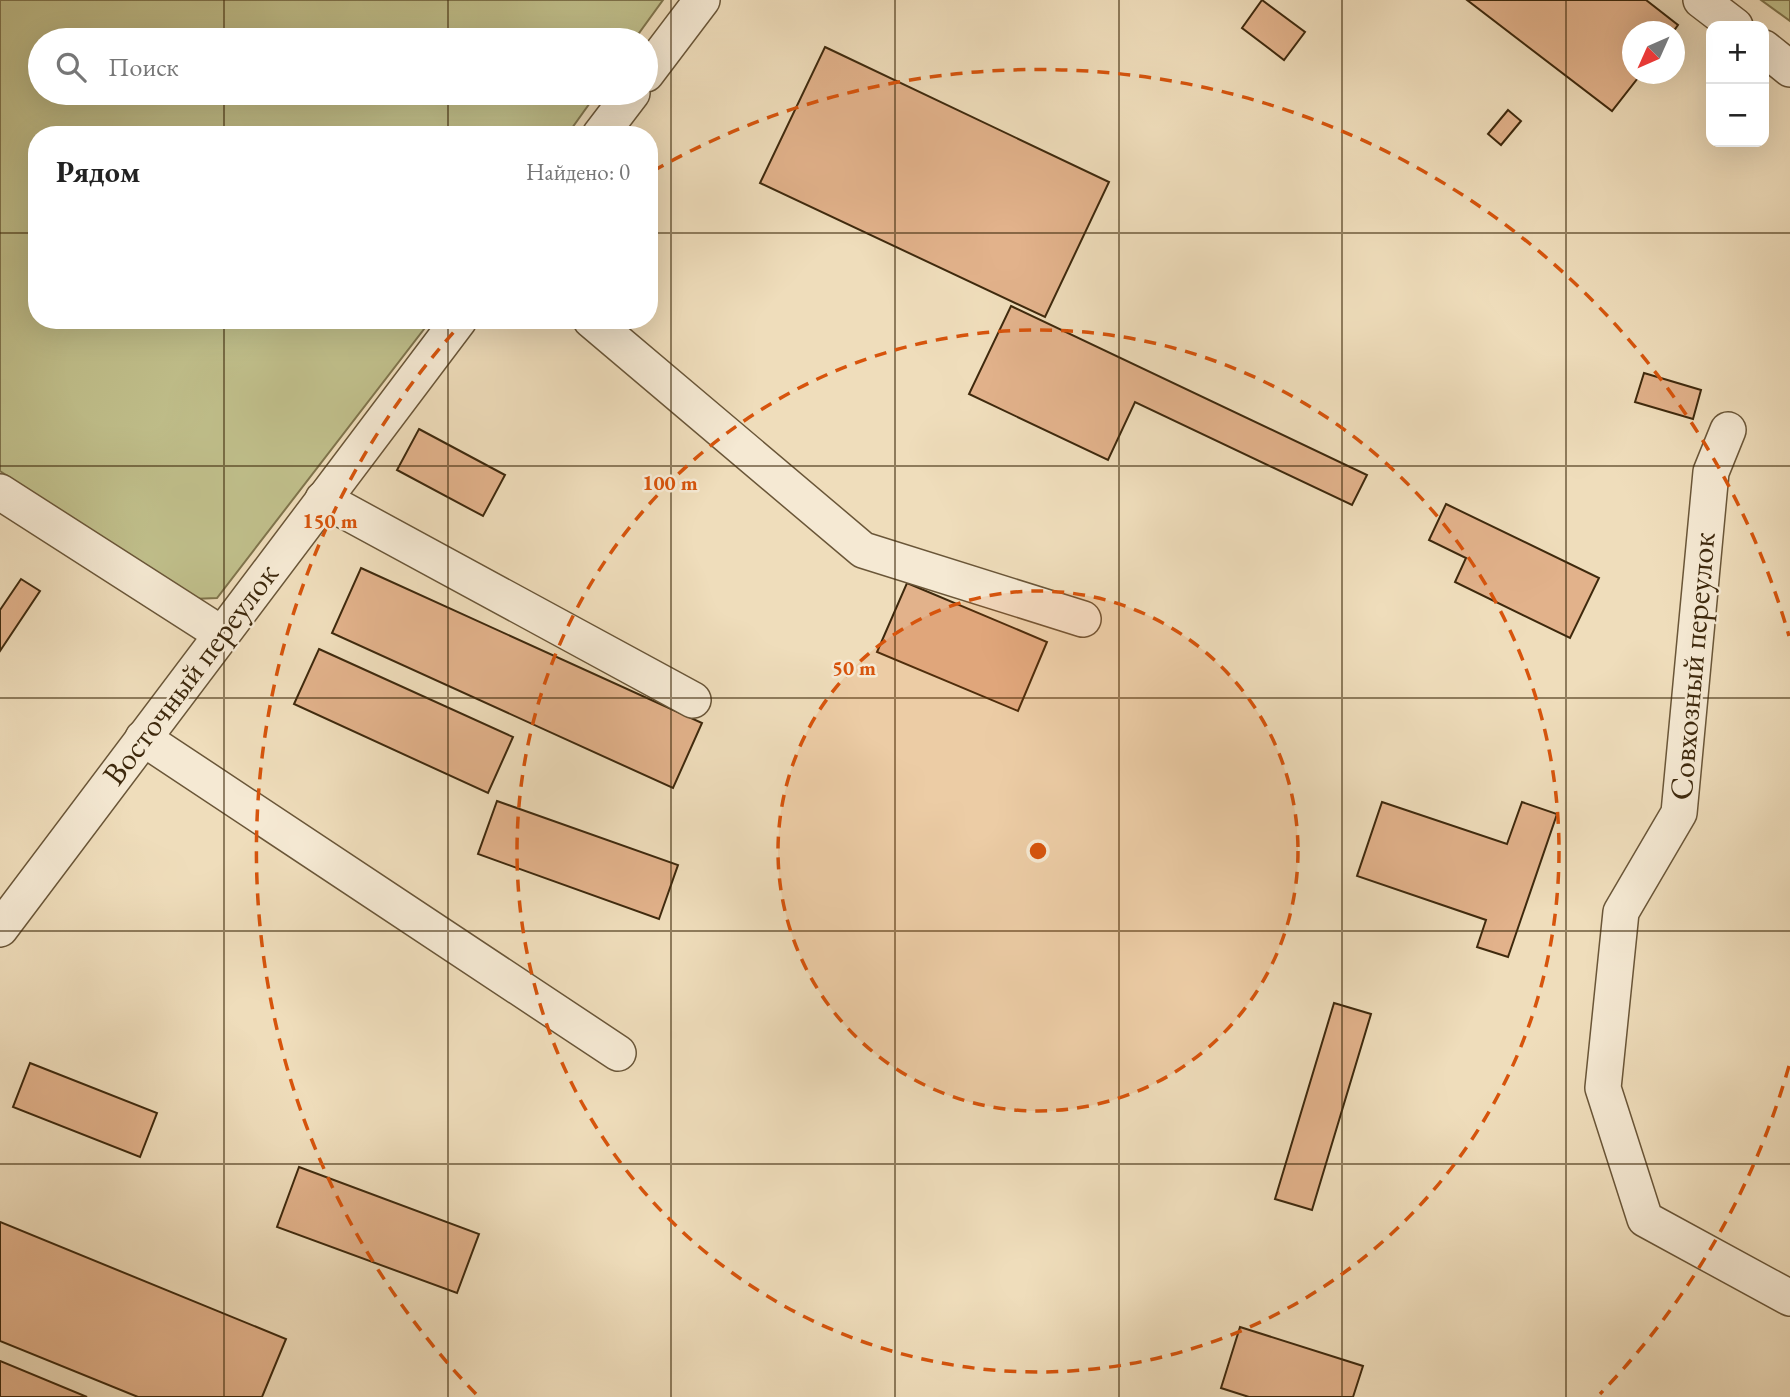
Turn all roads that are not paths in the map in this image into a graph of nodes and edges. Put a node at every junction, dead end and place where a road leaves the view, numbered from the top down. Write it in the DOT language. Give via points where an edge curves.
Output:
graph roads {
  1 [pos="702,0"];
  2 [pos="1701,0"];
  3 [pos="1728,21"];
  4 [pos="1769,52"];
  5 [pos="658,58"];
  6 [pos="1790,69"];
  7 [pos="623,105"];
  8 [pos="607,126"];
  9 [pos="452,329"];
  10 [pos="602,329"];
  11 [pos="1728,430"];
  12 [pos="0,492"];
  13 [pos="323,499"];
  14 [pos="1083,619"];
  15 [pos="220,633"];
  16 [pos="693,700"];
  17 [pos="143,737"];
  18 [pos="0,929"];
  19 [pos="618,1054"];
  20 [pos="1790,1298"];
  1 -- 5 [label="street"];
  2 -- 3 [label="street"];
  4 -- 6 [label="street"];
  7 -- 8 [label="street"];
  9 -- 13 [label="street, Восточный переулок"];
  10 -- 14 [label="street" via="863,550"];
  11 -- 20 [label="street, Совхозный переулок" via="1711,472 1679,814 1621,912 1604,1088 1645,1219"];
  12 -- 15 [label="street"];
  13 -- 15 [label="street, Восточный переулок"];
  13 -- 16 [label="street"];
  15 -- 17 [label="street, Восточный переулок"];
  17 -- 18 [label="street, Восточный переулок"];
  17 -- 19 [label="street"];
}
